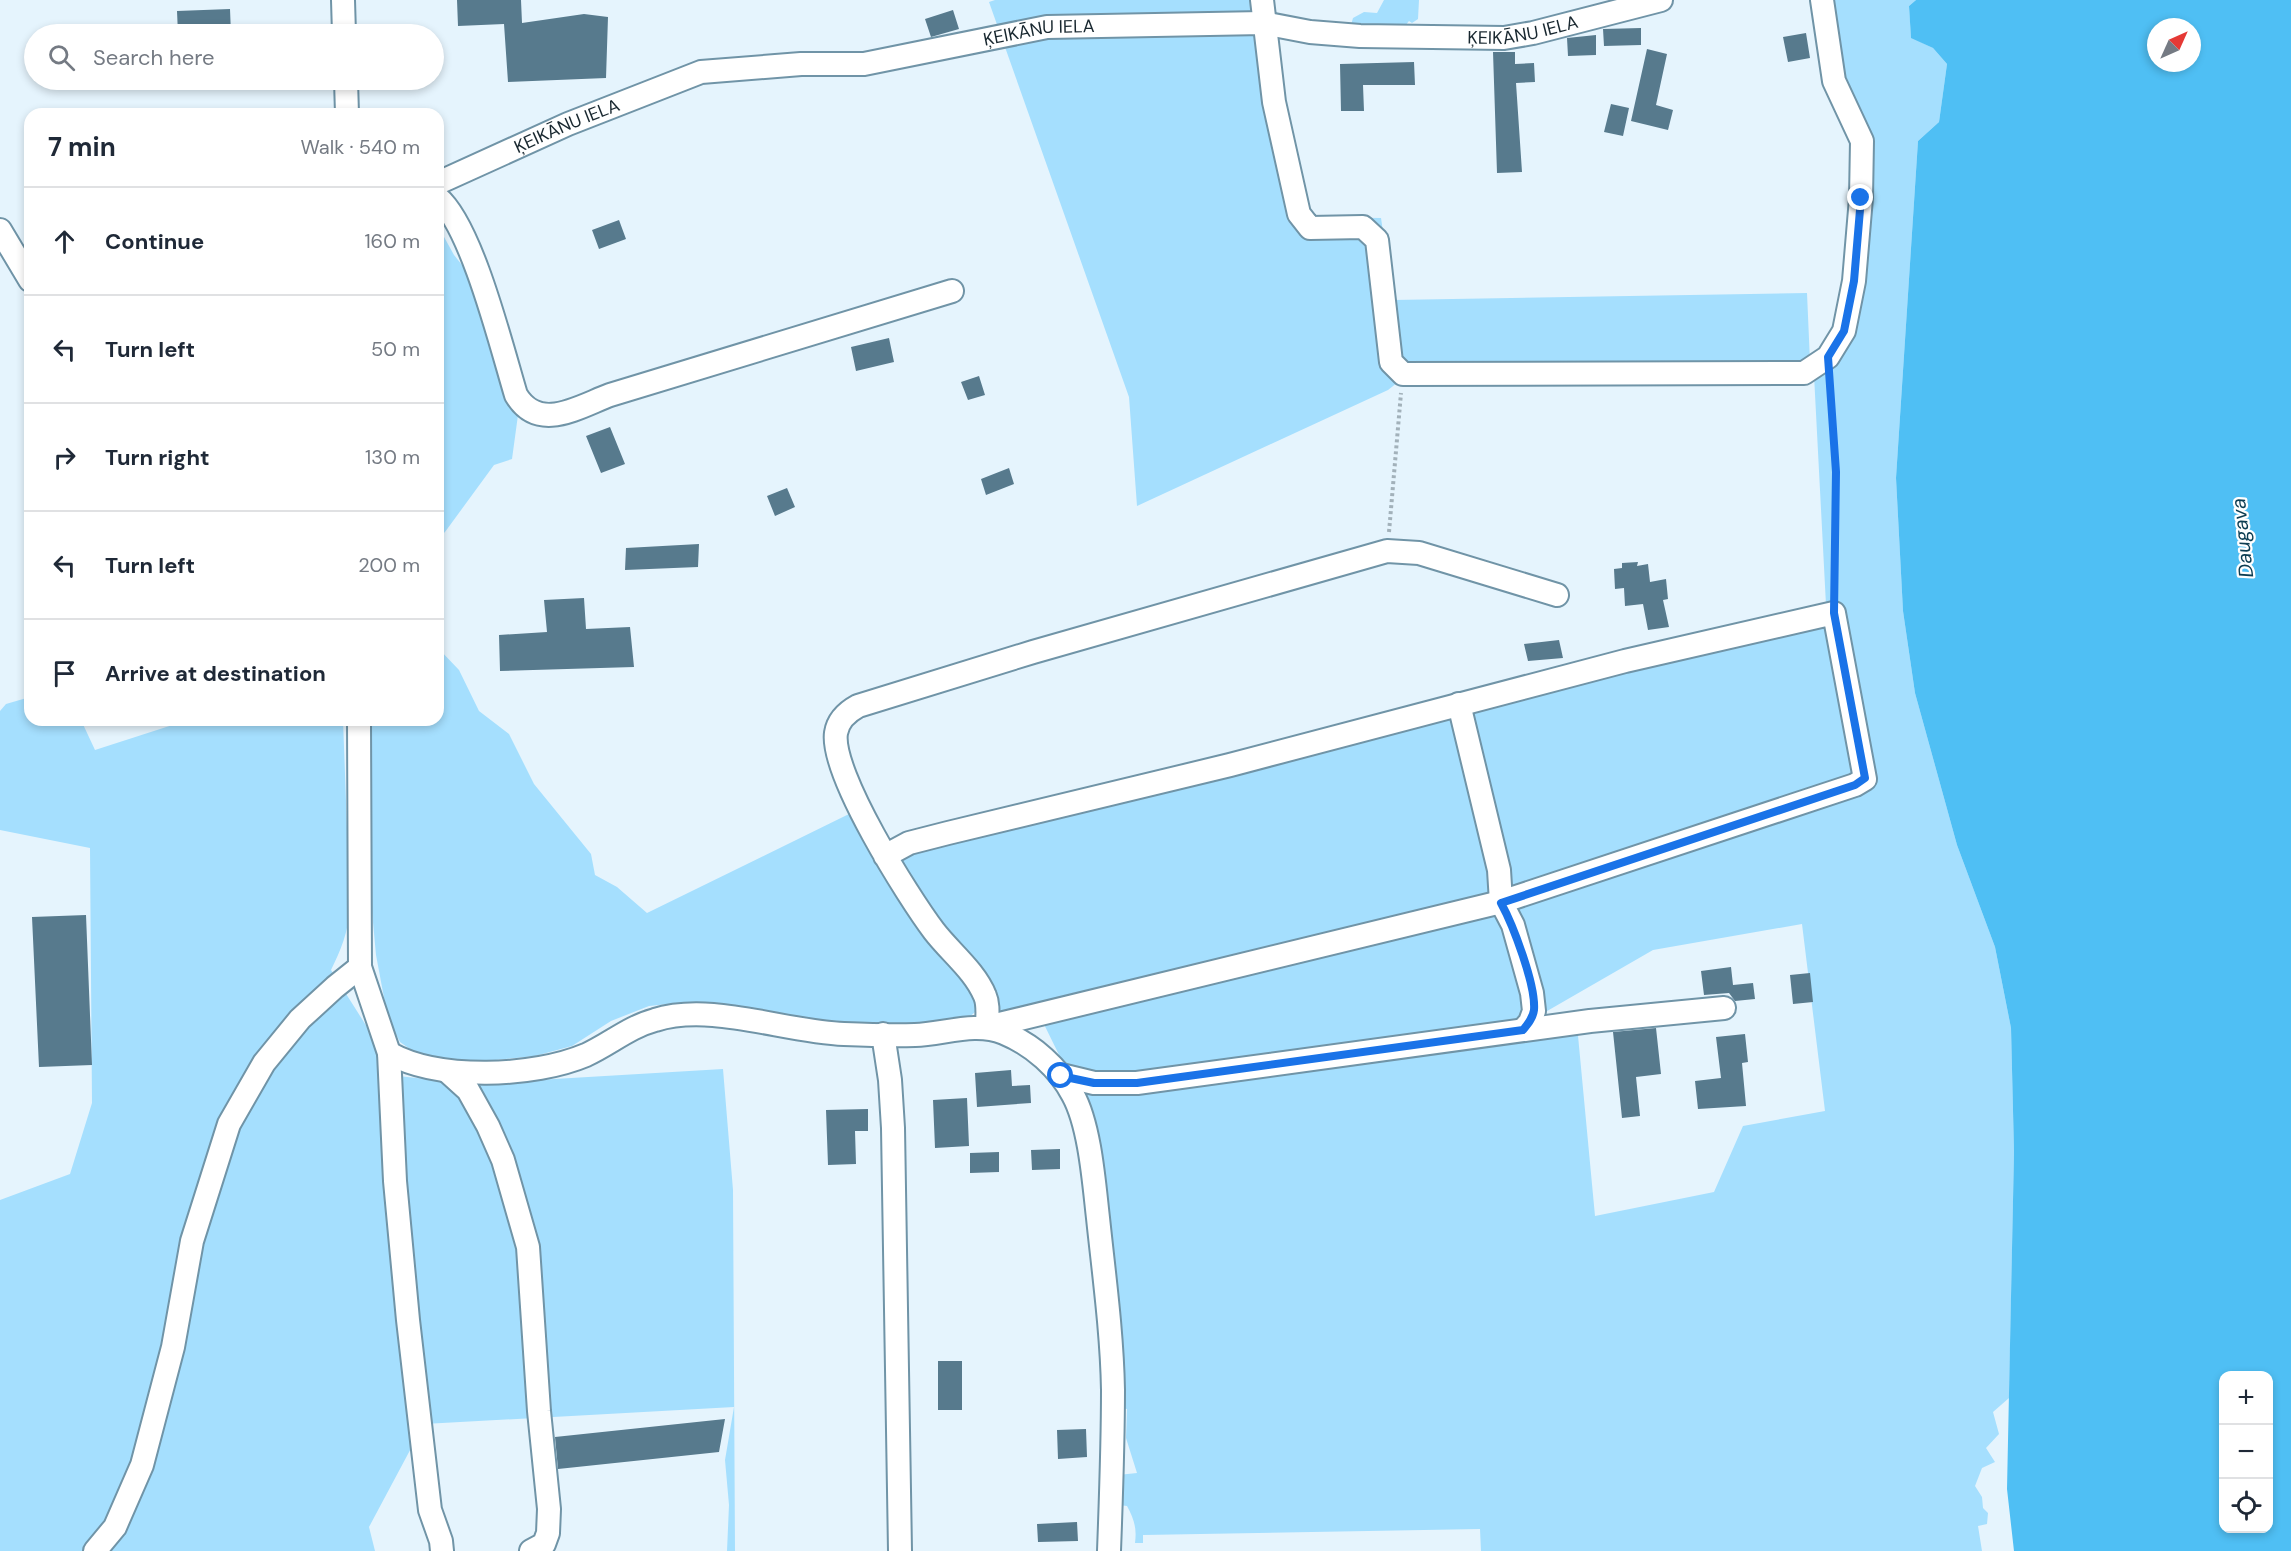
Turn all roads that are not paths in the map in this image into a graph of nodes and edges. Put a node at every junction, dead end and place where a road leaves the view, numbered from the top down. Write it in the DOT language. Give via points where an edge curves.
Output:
graph roads {
  1 [pos="343,0"];
  2 [pos="1262,0"];
  3 [pos="1661,0"];
  4 [pos="1822,0"];
  5 [pos="1263,23"];
  6 [pos="344,24"];
  7 [pos="346,90"];
  8 [pos="347,108"];
  9 [pos="444,180"];
  10 [pos="444,204"];
  11 [pos="0,230"];
  12 [pos="24,269"];
  13 [pos="952,291"];
  14 [pos="1557,595"];
  15 [pos="1459,704"];
  16 [pos="359,726"];
  17 [pos="885,856"];
  18 [pos="1501,903"];
  19 [pos="360,967"];
  20 [pos="1724,1008"];
  21 [pos="987,1027"];
  22 [pos="1523,1030"];
  23 [pos="883,1034"];
  24 [pos="389,1053"];
  25 [pos="447,1071"];
  26 [pos="1061,1076"];
  27 [pos="446,1548"];
  28 [pos="95,1551"];
  29 [pos="531,1551"];
  30 [pos="900,1551"];
  31 [pos="1109,1551"];
  1 -- 6 [label="street"];
  2 -- 5 [label="street"];
  3 -- 5 [label="street, ĶEIKĀNU IELA" via="1504,38 1360,36"];
  4 -- 5 [label="street" via="1834,81 1862,141 1861,198 1854,281 1844,331 1828,357 1804,373 1403,374 1391,362 1377,240 1363,228 1310,228 1299,214 1274,102"];
  5 -- 9 [label="street, ĶEIKĀNU IELA" via="1047,27 864,64 801,64 701,72 568,124"];
  7 -- 8 [label="street"];
  10 -- 13 [label="street" via="466,242 516,394 521,404 541,415 554,416 610,395"];
  11 -- 12 [label="street"];
  14 -- 17 [label="street" via="1419,553 1387,551 858,706 841,720 836,733 837,749"];
  15 -- 17 [label="street" via="1230,765 909,843"];
  15 -- 18 [label="street" via="1499,870"];
  15 -- 18 [label="street" via="1834,613 1865,778 1844,789"];
  16 -- 19 [label="street"];
  17 -- 21 [label="street" via="934,930 977,980 986,997"];
  18 -- 21 [label="street"];
  18 -- 22 [label="street" via="1513,925 1532,993 1534,1011"];
  19 -- 24 [label="street"];
  19 -- 28 [label="street" via="300,1019 264,1063 229,1124 192,1241 173,1347 142,1465 115,1527"];
  20 -- 22 [label="street"];
  21 -- 23 [label="street" via="917,1035"];
  21 -- 26 [label="street" via="1021,1041"];
  22 -- 26 [label="street" via="1137,1083 1094,1083"];
  23 -- 25 [label="street" via="841,1034 682,1014 626,1031 590,1053 560,1065 488,1072"];
  23 -- 30 [label="street" via="893,1128"];
  24 -- 25 [label="street"];
  24 -- 27 [label="street" via="394,1181 408,1320 430,1510"];
  25 -- 29 [label="street" via="468,1090 488,1126 503,1160 528,1247 549,1509 544,1544"];
  26 -- 31 [label="street" via="1075,1097 1084,1126 1106,1296 1113,1388"];
}
